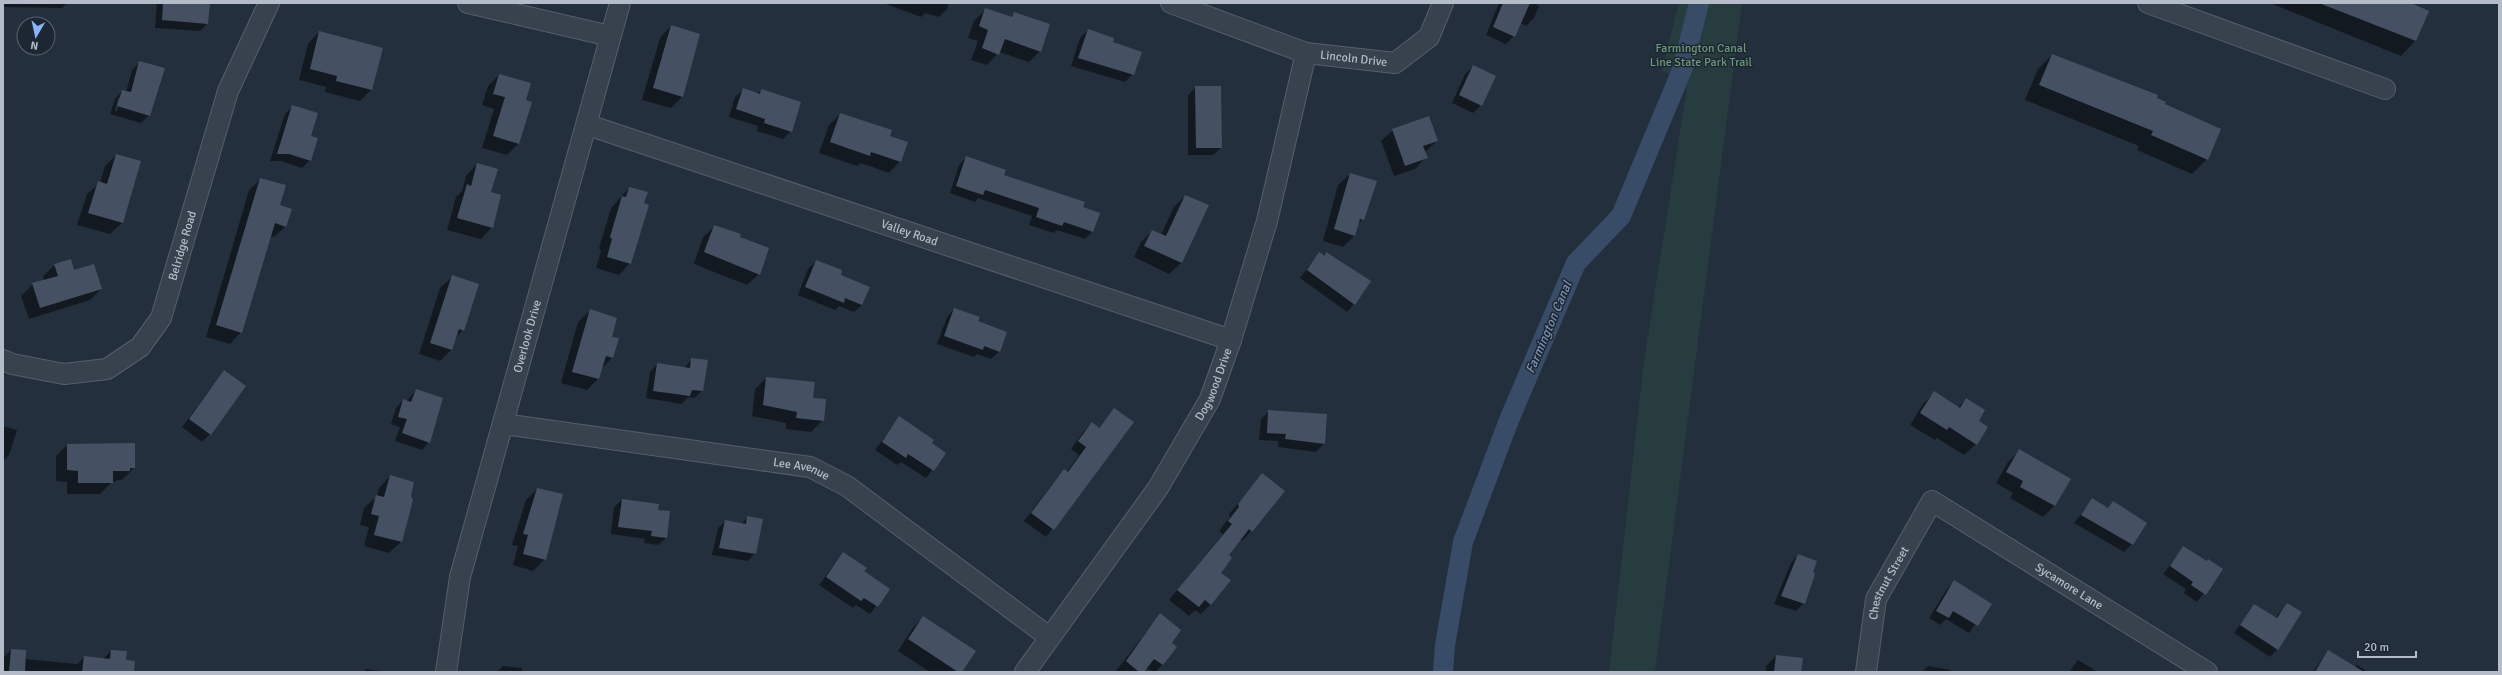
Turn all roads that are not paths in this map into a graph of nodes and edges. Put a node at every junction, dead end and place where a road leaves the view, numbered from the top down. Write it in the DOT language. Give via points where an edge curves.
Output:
graph roads {
  1 [pos="269,3"];
  2 [pos="468,3"];
  3 [pos="620,3"];
  4 [pos="1171,3"];
  5 [pos="1443,3"];
  6 [pos="2148,3"];
  7 [pos="2184,9"];
  8 [pos="610,36"];
  9 [pos="1306,53"];
  10 [pos="2385,89"];
  11 [pos="588,125"];
  12 [pos="1231,340"];
  13 [pos="3,360"];
  14 [pos="503,424"];
  15 [pos="1932,501"];
  16 [pos="1050,637"];
  17 [pos="446,672"];
  18 [pos="1025,672"];
  19 [pos="1866,672"];
  20 [pos="2207,672"];
  1 -- 13 [label="street, Belridge Road" via="228,91 162,318 140,347 107,369 64,374"];
  2 -- 8 [label="street"];
  3 -- 8 [label="street, Overlook Drive"];
  4 -- 9 [label="street, Lincoln Drive"];
  5 -- 9 [label="street, Lincoln Drive" via="1429,37 1395,63"];
  6 -- 7 [label="street"];
  7 -- 10 [label="street"];
  8 -- 11 [label="street, Overlook Drive"];
  9 -- 12 [label="street, Dogwood Drive" via="1267,221"];
  11 -- 12 [label="street, Valley Road"];
  11 -- 14 [label="street, Overlook Drive"];
  12 -- 16 [label="street, Dogwood Drive" via="1210,399 1158,488"];
  14 -- 16 [label="street, Lee Avenue" via="810,467 847,486"];
  14 -- 17 [label="street, Overlook Drive" via="460,577"];
  15 -- 19 [label="street, Chestnut Street" via="1876,599"];
  15 -- 20 [label="street, Sycamore Lane"];
  16 -- 18 [label="street, Dogwood Drive"];
}
